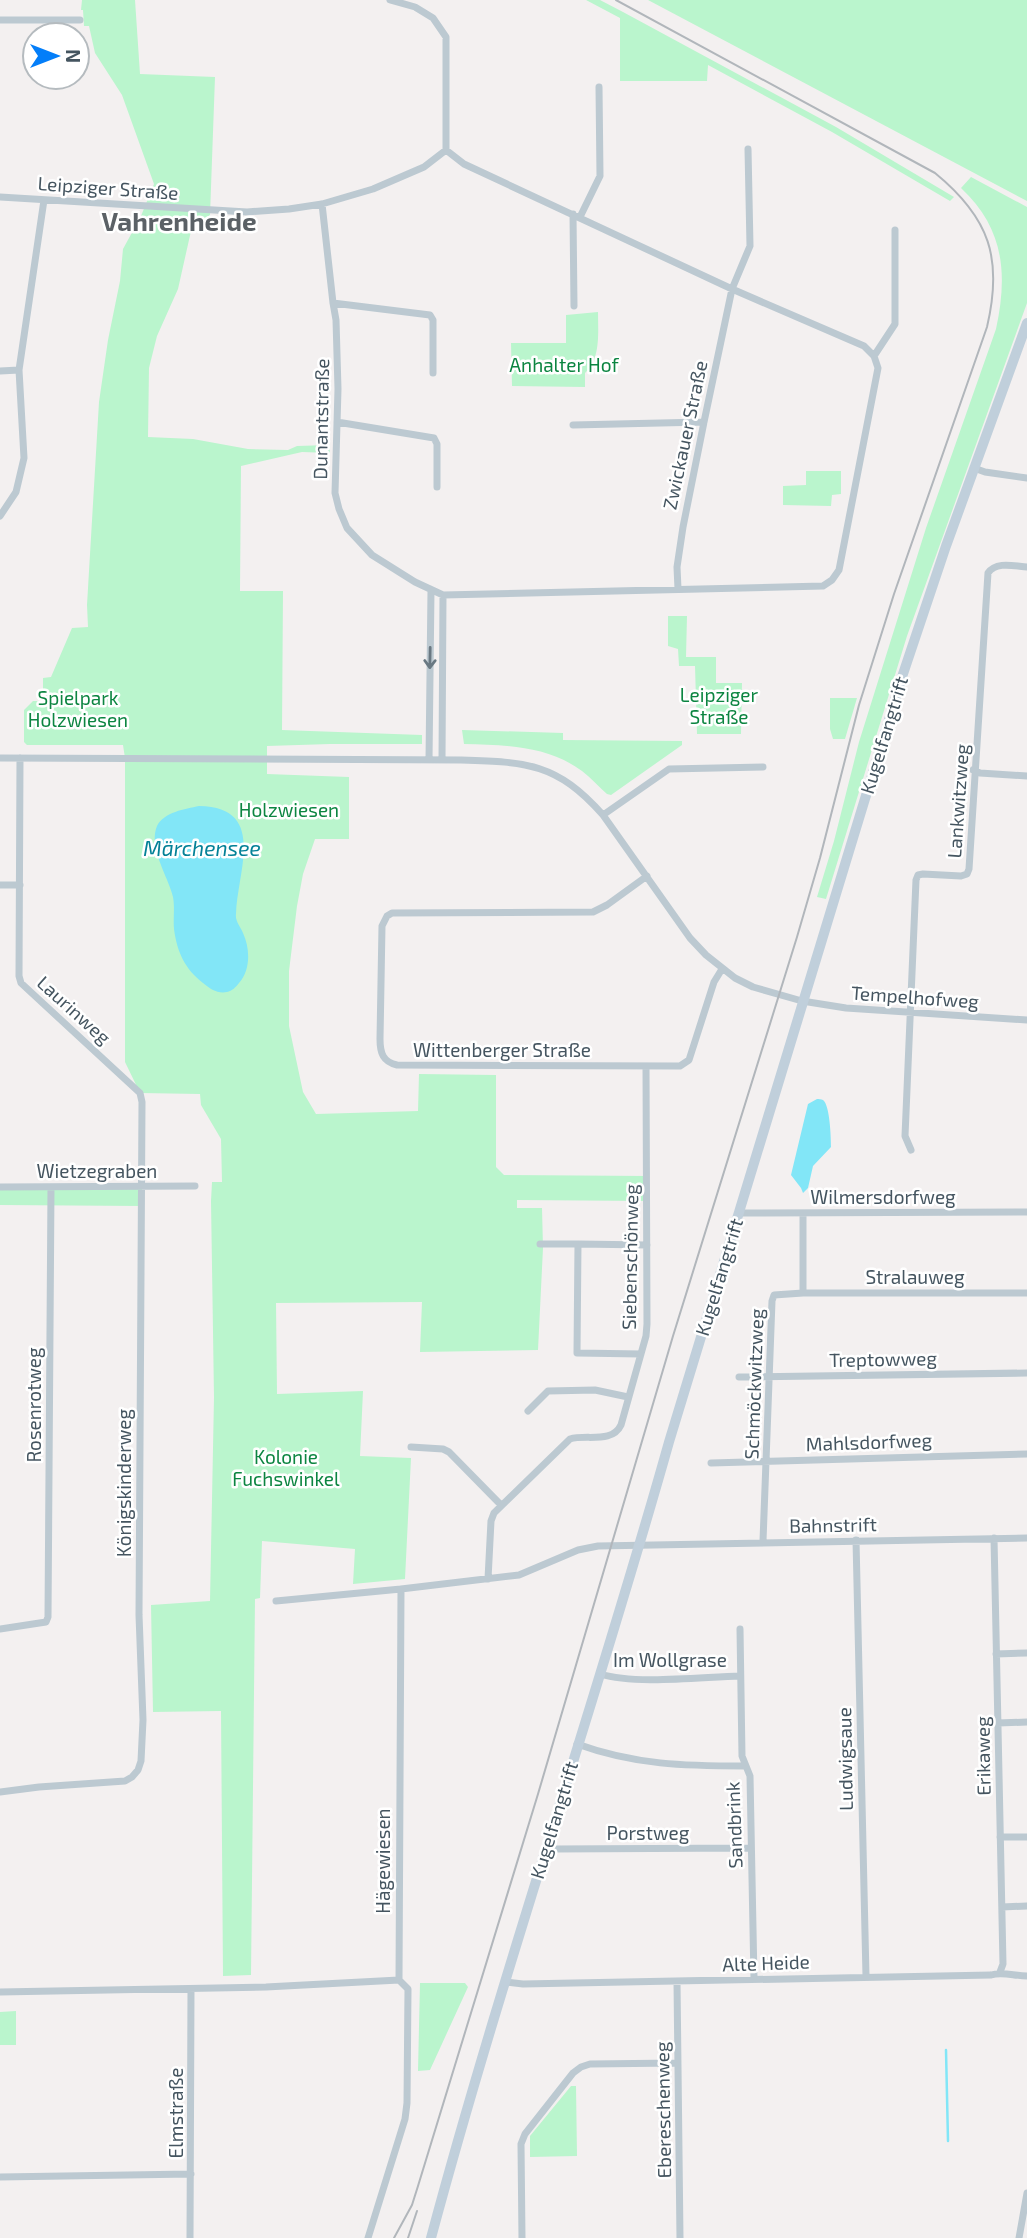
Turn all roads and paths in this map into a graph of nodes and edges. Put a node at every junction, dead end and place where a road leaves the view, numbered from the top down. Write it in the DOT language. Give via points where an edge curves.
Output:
graph roads {
  1 [pos="390,0"];
  2 [pos="0,20"];
  3 [pos="80,20"];
  4 [pos="598,88"];
  5 [pos="748,149"];
  6 [pos="446,150"];
  7 [pos="0,197"];
  8 [pos="44,200"];
  9 [pos="322,204"];
  10 [pos="577,215"];
  11 [pos="895,229"];
  12 [pos="732,289"];
  13 [pos="333,303"];
  14 [pos="574,306"];
  15 [pos="1027,323"];
  16 [pos="874,356"];
  17 [pos="19,370"];
  18 [pos="0,371"];
  19 [pos="433,373"];
  20 [pos="337,422"];
  21 [pos="704,422"];
  22 [pos="573,425"];
  23 [pos="974,468"];
  24 [pos="1027,478"];
  25 [pos="437,487"];
  26 [pos="0,516"];
  27 [pos="1027,567"];
  28 [pos="678,589"];
  29 [pos="431,590"];
  30 [pos="443,595"];
  31 [pos="0,758"];
  32 [pos="20,758"];
  33 [pos="429,760"];
  34 [pos="442,760"];
  35 [pos="763,767"];
  36 [pos="974,771"];
  37 [pos="1027,776"];
  38 [pos="603,815"];
  39 [pos="647,877"];
  40 [pos="0,885"];
  41 [pos="20,885"];
  42 [pos="722,970"];
  43 [pos="802,1001"];
  44 [pos="909,1013"];
  45 [pos="1027,1020"];
  46 [pos="646,1066"];
  47 [pos="911,1150"];
  48 [pos="142,1186"];
  49 [pos="195,1186"];
  50 [pos="0,1187"];
  51 [pos="51,1187"];
  52 [pos="1027,1212"];
  53 [pos="739,1213"];
  54 [pos="803,1213"];
  55 [pos="540,1244"];
  56 [pos="578,1244"];
  57 [pos="647,1245"];
  58 [pos="803,1293"];
  59 [pos="1027,1293"];
  60 [pos="641,1354"];
  61 [pos="1027,1373"];
  62 [pos="739,1377"];
  63 [pos="770,1377"];
  64 [pos="628,1397"];
  65 [pos="528,1411"];
  66 [pos="411,1447"];
  67 [pos="1027,1454"];
  68 [pos="767,1461"];
  69 [pos="711,1463"];
  70 [pos="501,1505"];
  71 [pos="994,1538"];
  72 [pos="1027,1538"];
  73 [pos="856,1540"];
  74 [pos="763,1541"];
  75 [pos="640,1545"];
  76 [pos="488,1579"];
  77 [pos="401,1589"];
  78 [pos="276,1601"];
  79 [pos="0,1629"];
  80 [pos="740,1629"];
  81 [pos="1027,1653"];
  82 [pos="996,1654"];
  83 [pos="600,1674"];
  84 [pos="740,1676"];
  85 [pos="1027,1722"];
  86 [pos="998,1723"];
  87 [pos="577,1744"];
  88 [pos="745,1766"];
  89 [pos="0,1792"];
  90 [pos="1000,1837"];
  91 [pos="1027,1837"];
  92 [pos="545,1847"];
  93 [pos="750,1848"];
  94 [pos="1027,1906"];
  95 [pos="1002,1907"];
  96 [pos="1000,1972"];
  97 [pos="866,1976"];
  98 [pos="1027,1976"];
  99 [pos="754,1979"];
  100 [pos="399,1980"];
  101 [pos="505,1982"];
  102 [pos="677,1982"];
  103 [pos="191,1989"];
  104 [pos="0,1992"];
  105 [pos="678,2063"];
  106 [pos="191,2174"];
  107 [pos="0,2177"];
  108 [pos="1027,2193"];
  109 [pos="190,2238"];
  110 [pos="368,2238"];
  111 [pos="431,2238"];
  112 [pos="522,2238"];
  113 [pos="680,2238"];
  114 [pos="1019,2238"];
  1 -- 6 [label="street" via="433,18 446,37"];
  2 -- 3 [label="street"];
  4 -- 10 [label="street" via="600,176"];
  5 -- 12 [label="street, Zwickauer Straße" via="750,246"];
  6 -- 9 [label="street, Leipziger Straße" via="414,172"];
  6 -- 10 [label="street" via="464,164"];
  7 -- 8 [label="street, Leipziger Straße"];
  8 -- 9 [label="street, Leipziger Straße" via="247,212"];
  8 -- 17 [label="street"];
  9 -- 13 [label="street, Dunantstraße"];
  10 -- 12 [label="street"];
  10 -- 14 [label="street"];
  11 -- 16 [label="street" via="895,324"];
  12 -- 16 [label="street" via="864,346"];
  12 -- 21 [label="street, Zwickauer Straße"];
  13 -- 19 [label="street" via="430,315"];
  13 -- 20 [label="street, Dunantstraße"];
  15 -- 23 [label="street, Kugelfangtrift"];
  16 -- 28 [label="street" via="878,368 839,570 832,580 823,586"];
  17 -- 18 [label="street"];
  17 -- 26 [label="street" via="24,458 16,492"];
  20 -- 25 [label="street" via="434,438"];
  20 -- 29 [label="street, Dunantstraße" via="335,492 347,528 372,555"];
  21 -- 22 [label="street"];
  21 -- 28 [label="street, Zwickauer Straße" via="683,527"];
  23 -- 24 [label="street"];
  23 -- 43 [label="street, Kugelfangtrift" via="903,674"];
  27 -- 36 [label="street, Lankwitzweg" via="997,565 988,573"];
  28 -- 30 [label="street"];
  29 -- 30 [label="street, Dunantstraße"];
  29 -- 33 [label="street, one-way"];
  30 -- 34 [label="street"];
  31 -- 32 [label="street"];
  32 -- 33 [label="street"];
  32 -- 41 [label="street, Laurinweg"];
  33 -- 34 [label="street"];
  34 -- 38 [label="street" via="510,761 543,769 578,789"];
  35 -- 38 [label="street" via="669,769"];
  36 -- 37 [label="street"];
  36 -- 44 [label="street, Lankwitzweg" via="967,874 923,874 916,880"];
  38 -- 39 [label="street"];
  39 -- 42 [label="street" via="690,938"];
  39 -- 46 [label="street, Wittenberger Straße" via="593,912 387,916 382,926 380,1039 382,1056 397,1065"];
  40 -- 41 [label="street"];
  41 -- 48 [label="street, Laurinweg" via="21,983 140,1093"];
  42 -- 43 [label="street" via="753,987"];
  42 -- 46 [label="street, Wittenberger Straße" via="689,1060 680,1066"];
  43 -- 44 [label="street, Tempelhofweg"];
  43 -- 53 [label="street, Kugelfangtrift"];
  44 -- 45 [label="street, Tempelhofweg"];
  44 -- 47 [label="street, Lankwitzweg" via="905,1136"];
  46 -- 57 [label="street, Siebenschönweg"];
  48 -- 49 [label="street, Wietzegraben"];
  48 -- 51 [label="street, Wietzegraben"];
  48 -- 89 [label="street, Königskinderweg" via="141,1761 132,1777 117,1782"];
  50 -- 51 [label="street, Wietzegraben"];
  51 -- 79 [label="street, Rosenrotweg" via="48,1617 46,1622"];
  52 -- 54 [label="street, Wilmersdorfweg"];
  53 -- 54 [label="street, Wilmersdorfweg"];
  53 -- 75 [label="street, Kugelfangtrift"];
  54 -- 58 [label="street"];
  55 -- 56 [label="street"];
  56 -- 57 [label="street"];
  56 -- 60 [label="street" via="577,1353"];
  57 -- 60 [label="street, Siebenschönweg" via="647,1324"];
  58 -- 59 [label="street, Stralauweg"];
  58 -- 63 [label="street, Schmöckwitzweg" via="774,1295"];
  60 -- 64 [label="street, Siebenschönweg"];
  61 -- 63 [label="street, Treptowweg"];
  62 -- 63 [label="street, Treptowweg"];
  63 -- 68 [label="street, Schmöckwitzweg"];
  64 -- 65 [label="street" via="595,1390 548,1391"];
  64 -- 70 [label="street, Siebenschönweg" via="617,1432 570,1440"];
  66 -- 70 [label="street" via="443,1448"];
  67 -- 68 [label="street, Mahlsdorfweg"];
  68 -- 69 [label="street, Mahlsdorfweg"];
  68 -- 74 [label="street, Schmöckwitzweg"];
  70 -- 76 [label="street, Siebenschönweg" via="491,1521"];
  71 -- 72 [label="street, Bahnstrift"];
  71 -- 73 [label="street, Bahnstrift"];
  71 -- 82 [label="street, Erikaweg"];
  73 -- 74 [label="street, Bahnstrift"];
  73 -- 97 [label="street, Ludwigsaue"];
  74 -- 75 [label="street, Bahnstrift"];
  75 -- 76 [label="street" via="589,1547 519,1575"];
  75 -- 83 [label="street, Kugelfangtrift"];
  76 -- 77 [label="street"];
  77 -- 78 [label="street"];
  77 -- 100 [label="street, Hägewiesen"];
  80 -- 84 [label="street, Sandbrink"];
  81 -- 82 [label="street"];
  82 -- 86 [label="street, Erikaweg"];
  83 -- 84 [label="street, Im Wollgrase" via="650,1679"];
  83 -- 87 [label="street, Kugelfangtrift"];
  84 -- 88 [label="street, Sandbrink"];
  85 -- 86 [label="street"];
  86 -- 90 [label="street, Erikaweg"];
  87 -- 88 [label="street" via="661,1765"];
  87 -- 92 [label="street, Kugelfangtrift"];
  88 -- 93 [label="street, Sandbrink" via="750,1776"];
  90 -- 91 [label="street"];
  90 -- 95 [label="street, Erikaweg"];
  92 -- 93 [label="street, Porstweg"];
  92 -- 101 [label="street, Kugelfangtrift"];
  93 -- 99 [label="street, Sandbrink"];
  94 -- 95 [label="street"];
  95 -- 96 [label="street, Erikaweg"];
  96 -- 97 [label="street, Alte Heide"];
  96 -- 98 [label="street, Alte Heide"];
  97 -- 99 [label="street, Alte Heide"];
  99 -- 102 [label="street, Alte Heide"];
  100 -- 103 [label="street"];
  100 -- 110 [label="street, Hägewiesen" via="408,1989 407,2103"];
  101 -- 102 [label="street, Alte Heide"];
  101 -- 111 [label="street, Kugelfangtrift"];
  102 -- 105 [label="street, Ebereschenweg"];
  103 -- 104 [label="street"];
  103 -- 106 [label="street, Elmstraße"];
  105 -- 112 [label="street" via="590,2064 573,2073 524,2134"];
  105 -- 113 [label="street, Ebereschenweg"];
  106 -- 107 [label="street"];
  106 -- 109 [label="street, Elmstraße"];
  108 -- 114 [label="street"];
}
